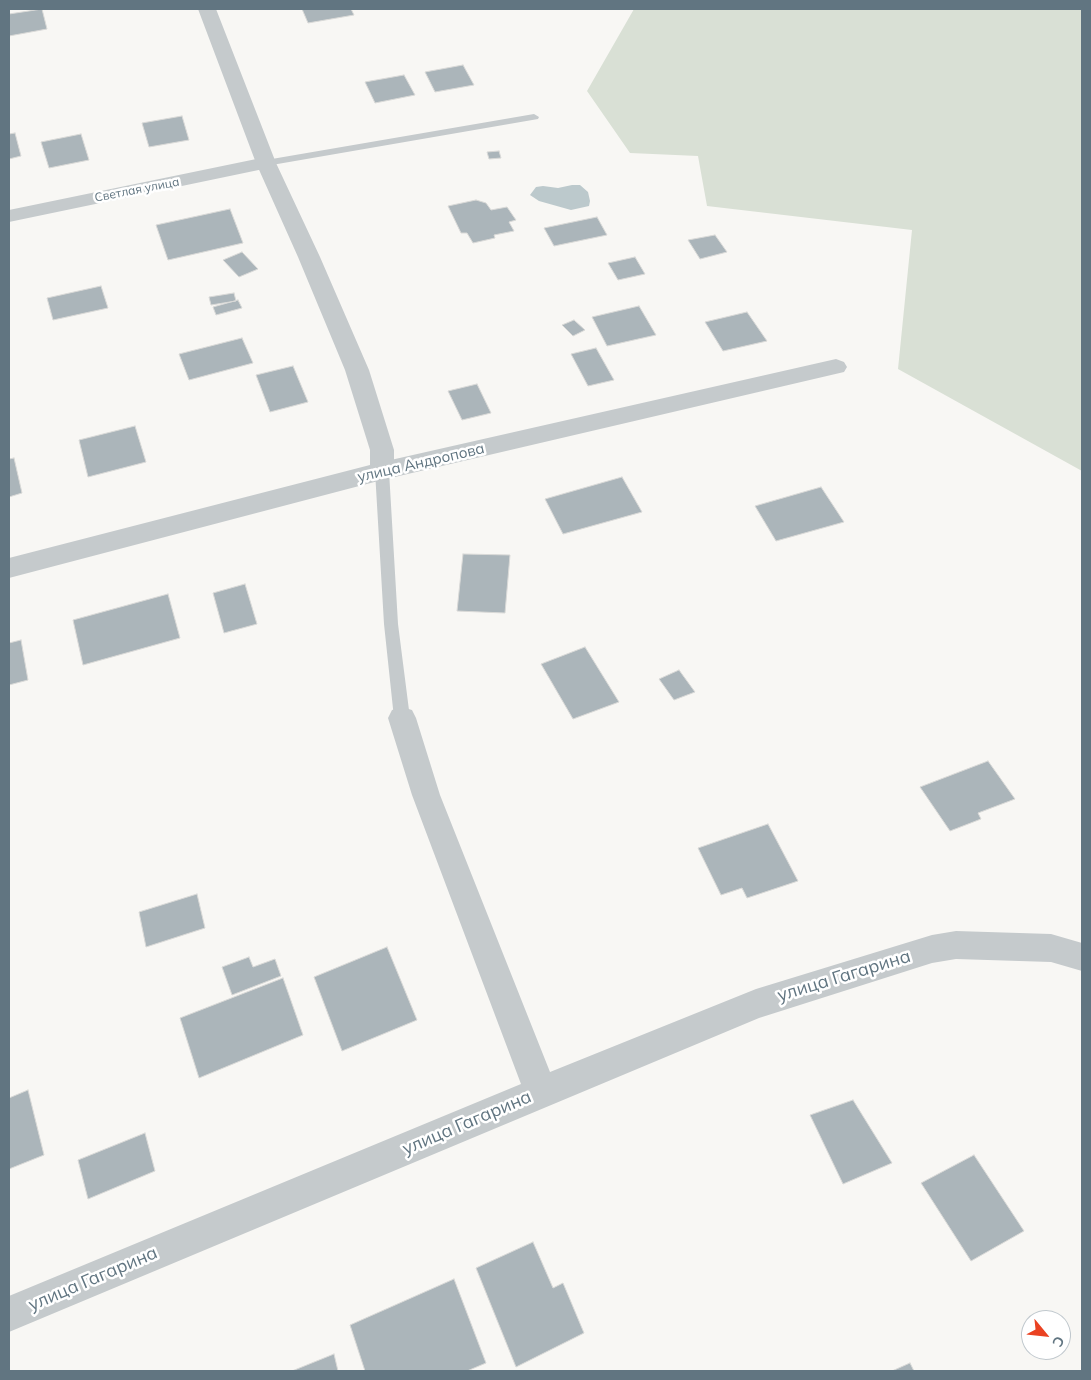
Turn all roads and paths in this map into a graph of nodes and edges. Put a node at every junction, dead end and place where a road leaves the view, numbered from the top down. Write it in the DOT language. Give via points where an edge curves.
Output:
graph roads {
  1 [pos="207,9"];
  2 [pos="534,117"];
  3 [pos="266,163"];
  4 [pos="9,216"];
  5 [pos="836,367"];
  6 [pos="382,471"];
  7 [pos="9,568"];
  8 [pos="402,718"];
  9 [pos="1082,956"];
  10 [pos="541,1092"];
  11 [pos="9,1314"];
  1 -- 3 [label="street"];
  2 -- 3 [label="lane"];
  3 -- 4 [label="street, Светлая улица"];
  3 -- 6 [label="street" via="357,370 382,450"];
  5 -- 6 [label="street, улица Андропова"];
  6 -- 7 [label="street, улица Андропова"];
  6 -- 8 [label="lane" via="391,624"];
  8 -- 10 [label="street" via="426,795"];
  9 -- 10 [label="street, улица Гагарина" via="1051,948 956,945 932,949 756,1004"];
  10 -- 11 [label="street, улица Гагарина"];
}
